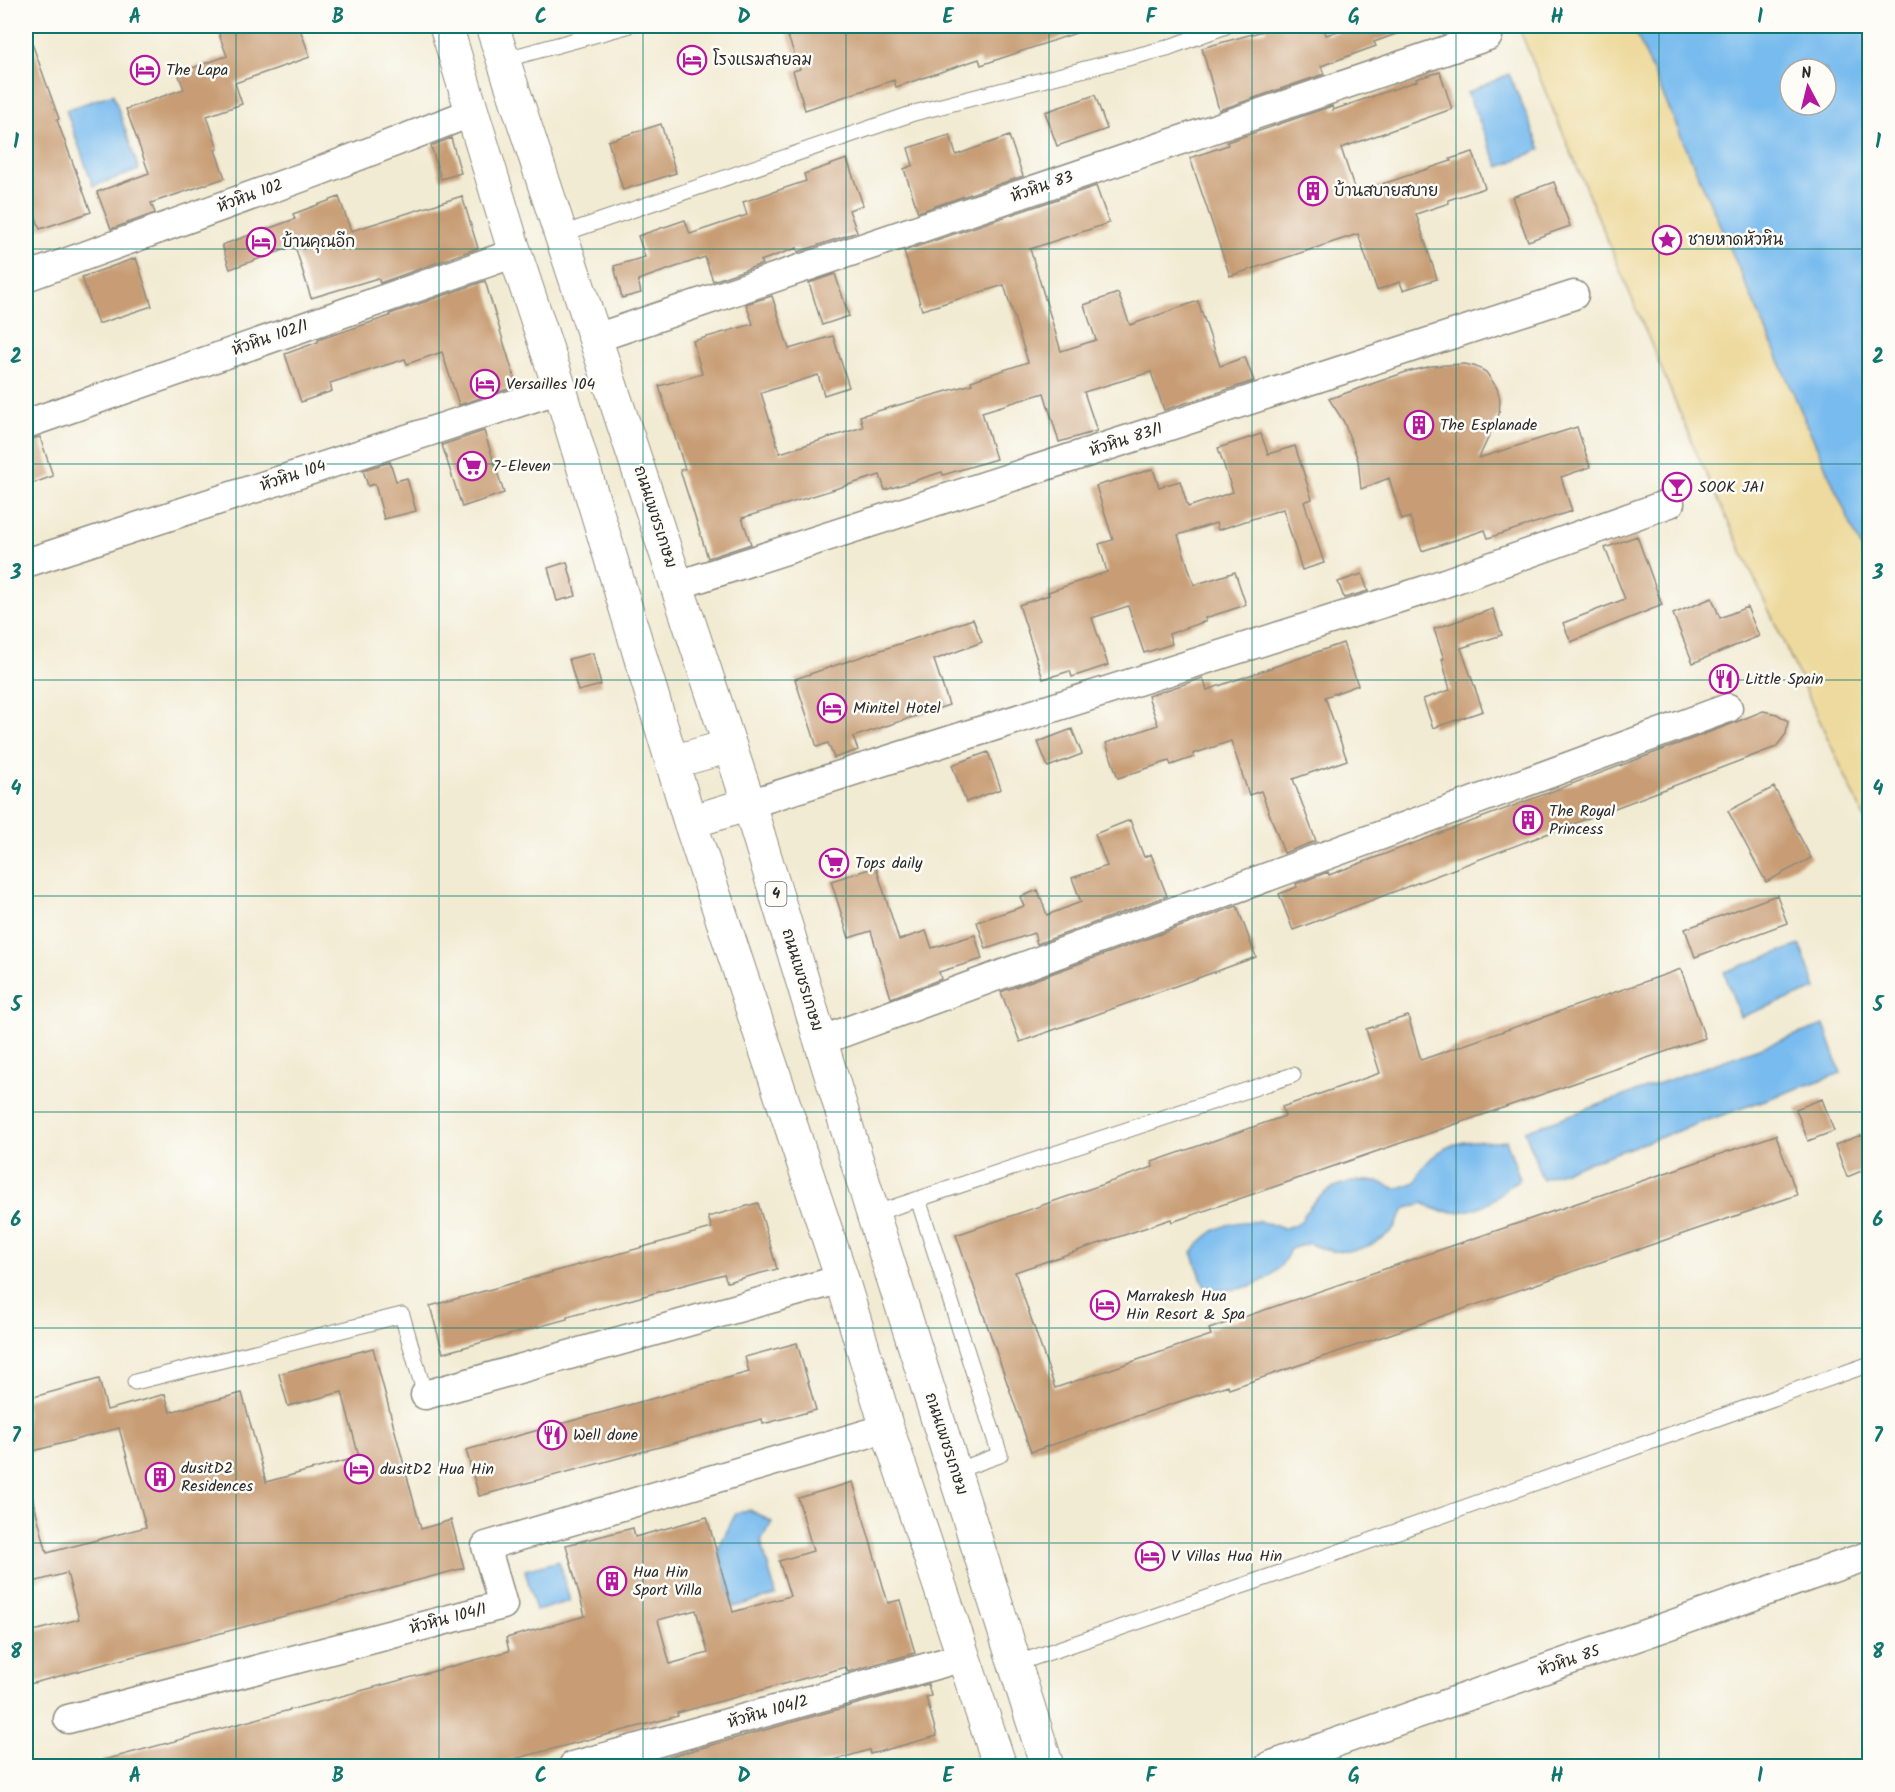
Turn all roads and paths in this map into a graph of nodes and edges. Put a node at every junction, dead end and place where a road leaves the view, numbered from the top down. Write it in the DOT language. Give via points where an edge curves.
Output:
graph roads {
  1 [pos="446,26"];
  2 [pos="492,26"];
  3 [pos="627,26"];
  4 [pos="1226,26"];
  5 [pos="1488,36"];
  6 [pos="503,60"];
  7 [pos="473,112"];
  8 [pos="562,234"];
  9 [pos="515,253"];
  10 [pos="26,277"];
  11 [pos="1574,295"];
  12 [pos="596,338"];
  13 [pos="560,389"];
  14 [pos="26,424"];
  15 [pos="1670,503"];
  16 [pos="26,563"];
  17 [pos="678,585"];
  18 [pos="1728,708"];
  19 [pos="730,746"];
  20 [pos="672,762"];
  21 [pos="749,804"];
  22 [pos="690,822"];
  23 [pos="820,1041"];
  24 [pos="1293,1075"];
  25 [pos="918,1199"];
  26 [pos="873,1214"];
  27 [pos="842,1279"];
  28 [pos="1869,1364"];
  29 [pos="135,1382"];
  30 [pos="425,1395"];
  31 [pos="887,1428"];
  32 [pos="955,1472"];
  33 [pos="1869,1555"];
  34 [pos="964,1657"];
  35 [pos="1015,1664"];
  36 [pos="68,1719"];
  37 [pos="573,1767"];
  38 [pos="1000,1767"];
  39 [pos="1047,1767"];
  40 [pos="1269,1767"];
  1 -- 7 [label="main road"];
  2 -- 6 [label="main road, ถนนเพชรเกษม / 4"];
  3 -- 6 [label="lane"];
  4 -- 8 [label="lane" via="1167,48 914,113"];
  5 -- 12 [label="street, หัวหิน 83"];
  6 -- 8 [label="main road, ถนนเพชรเกษม / 4"];
  7 -- 9 [label="main road"];
  7 -- 10 [label="street, หัวหิน 102"];
  8 -- 12 [label="main road, ถนนเพชรเกษม / 4"];
  9 -- 13 [label="main road"];
  9 -- 14 [label="street, หัวหิน 102/1"];
  11 -- 17 [label="street, หัวหิน 83/1"];
  12 -- 17 [label="main road, ถนนเพชรเกษม / 4"];
  13 -- 16 [label="street, หัวหิน 104"];
  13 -- 20 [label="main road"];
  15 -- 21 [label="street" via="1425,590"];
  17 -- 19 [label="main road, ถนนเพชรเกษม / 4"];
  18 -- 23 [label="street"];
  19 -- 20 [label="main road"];
  19 -- 21 [label="main road, ถนนเพชรเกษม / 4"];
  20 -- 22 [label="main road"];
  21 -- 22 [label="main road"];
  21 -- 23 [label="main road, ถนนเพชรเกษม / 4"];
  22 -- 27 [label="main road"];
  23 -- 26 [label="main road, ถนนเพชรเกษม / 4"];
  24 -- 25 [label="lane"];
  25 -- 26 [label="lane"];
  25 -- 32 [label="lane" via="1000,1455"];
  26 -- 32 [label="main road, ถนนเพชรเกษม / 4"];
  27 -- 30 [label="street"];
  27 -- 31 [label="main road"];
  28 -- 35 [label="lane"];
  29 -- 30 [label="lane" via="402,1315"];
  31 -- 34 [label="main road"];
  31 -- 36 [label="street, หัวหิน 104/1" via="486,1546 504,1605"];
  32 -- 35 [label="main road, ถนนเพชรเกษม / 4"];
  33 -- 40 [label="street, หัวหิน 85"];
  34 -- 37 [label="street, หัวหิน 104/2"];
  34 -- 38 [label="main road"];
  35 -- 39 [label="main road, ถนนเพชรเกษม / 4"];
}
